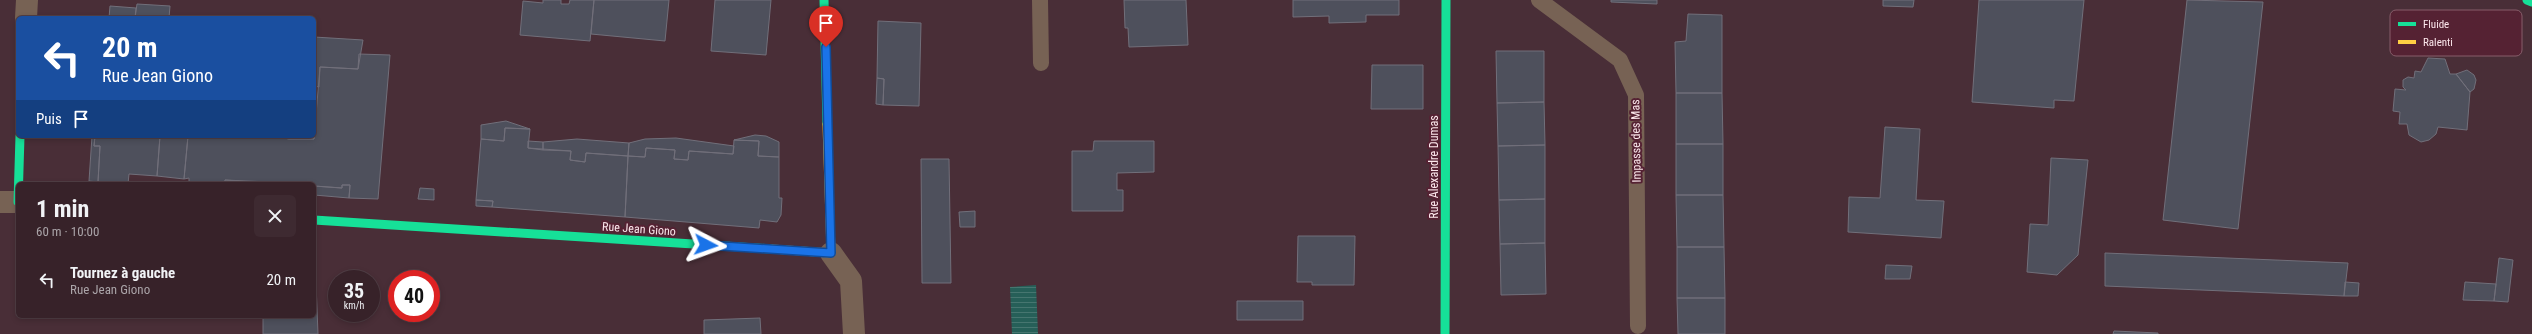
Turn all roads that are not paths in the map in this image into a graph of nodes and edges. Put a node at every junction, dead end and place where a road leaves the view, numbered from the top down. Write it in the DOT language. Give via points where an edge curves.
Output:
graph roads {
  1 [pos="27,0"];
  2 [pos="824,0"];
  3 [pos="1040,0"];
  4 [pos="1446,0"];
  5 [pos="1539,0"];
  6 [pos="2527,0"];
  7 [pos="2532,2"];
  8 [pos="26,16"];
  9 [pos="1041,63"];
  10 [pos="20,138"];
  11 [pos="11,202"];
  12 [pos="316,220"];
  13 [pos="831,253"];
  14 [pos="1638,326"];
  15 [pos="854,334"];
  16 [pos="1445,334"];
  1 -- 8 [label="street"];
  2 -- 13 [label="street"];
  3 -- 9 [label="lane"];
  4 -- 16 [label="street, Rue Alexandre Dumas"];
  5 -- 14 [label="lane, Impasse des Mas" via="1620,60 1636,95"];
  6 -- 7 [label="street"];
  10 -- 11 [label="street"];
  12 -- 13 [label="street, Rue Jean Giono"];
  13 -- 15 [label="street" via="851,281"];
}
